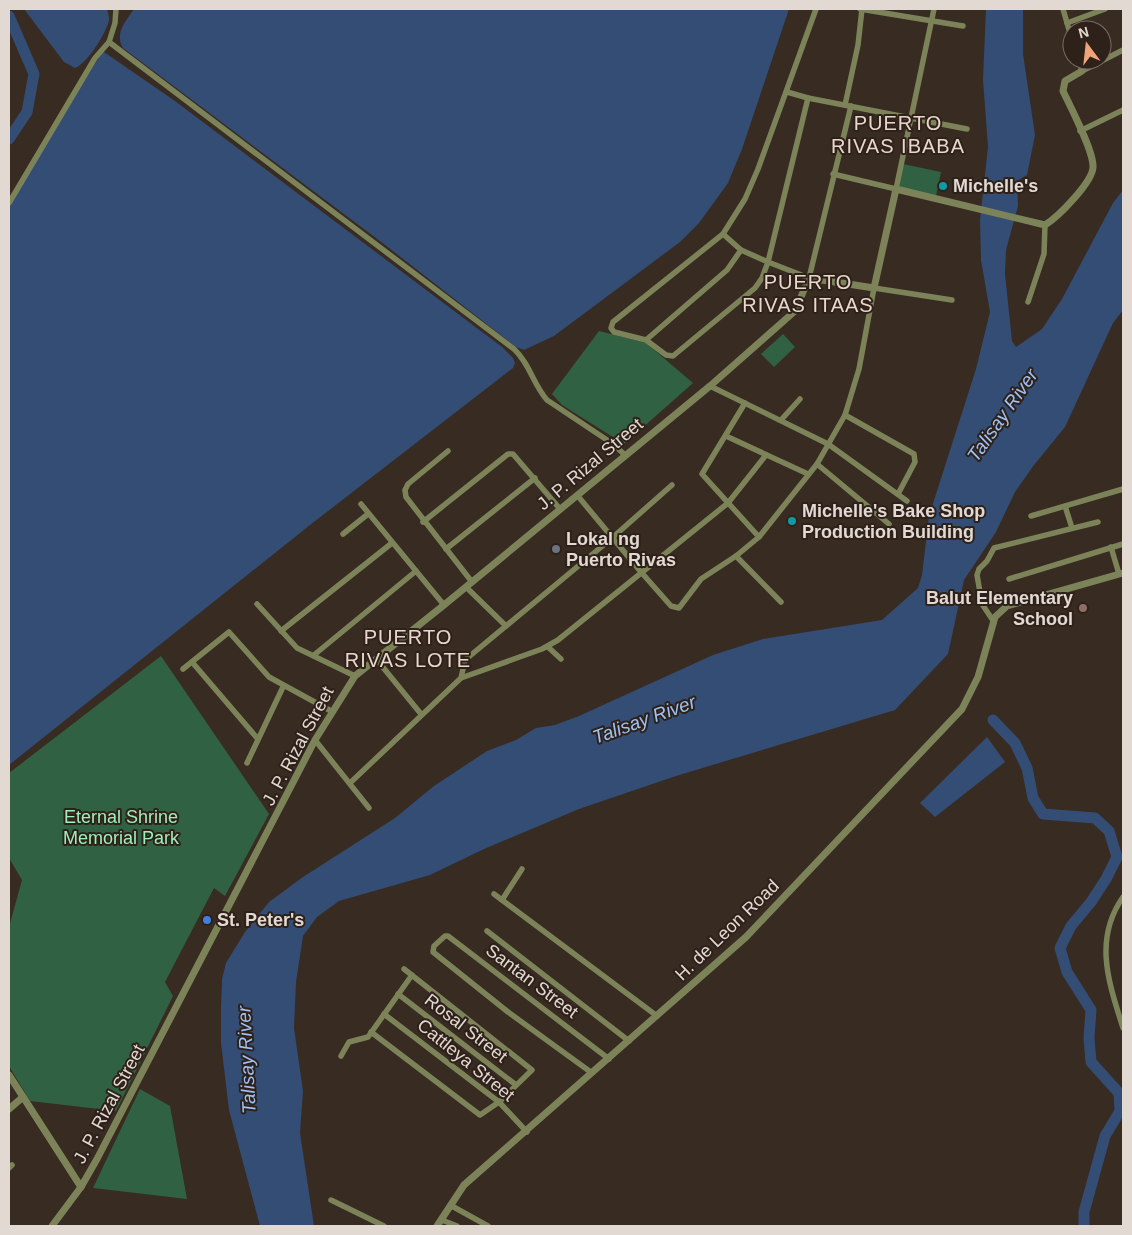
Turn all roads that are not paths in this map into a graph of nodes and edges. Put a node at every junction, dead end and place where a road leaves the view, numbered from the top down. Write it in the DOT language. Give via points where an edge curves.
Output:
graph roads {
  1 [pos="116,9"];
  2 [pos="816,9"];
  3 [pos="861,9"];
  4 [pos="934,9"];
  5 [pos="1105,9"];
  6 [pos="1075,20"];
  7 [pos="932,21"];
  8 [pos="963,26"];
  9 [pos="110,42"];
  10 [pos="1123,50"];
  11 [pos="1082,71"];
  12 [pos="787,92"];
  13 [pos="808,98"];
  14 [pos="848,106"];
  15 [pos="1123,110"];
  16 [pos="912,119"];
  17 [pos="967,129"];
  18 [pos="1080,131"];
  19 [pos="833,174"];
  20 [pos="896,189"];
  21 [pos="9,203"];
  22 [pos="1045,225"];
  23 [pos="723,234"];
  24 [pos="741,250"];
  25 [pos="768,262"];
  26 [pos="809,278"];
  27 [pos="874,288"];
  28 [pos="952,300"];
  29 [pos="1028,302"];
  30 [pos="646,340"];
  31 [pos="710,386"];
  32 [pos="800,399"];
  33 [pos="745,403"];
  34 [pos="845,415"];
  35 [pos="781,420"];
  36 [pos="726,436"];
  37 [pos="828,444"];
  38 [pos="448,451"];
  39 [pos="625,455"];
  40 [pos="766,455"];
  41 [pos="816,464"];
  42 [pos="808,474"];
  43 [pos="535,478"];
  44 [pos="672,485"];
  45 [pos="1123,489"];
  46 [pos="898,494"];
  47 [pos="578,495"];
  48 [pos="908,501"];
  49 [pos="728,503"];
  50 [pos="360,504"];
  51 [pos="1065,506"];
  52 [pos="560,509"];
  53 [pos="368,514"];
  54 [pos="1030,516"];
  55 [pos="423,522"];
  56 [pos="1098,522"];
  57 [pos="889,524"];
  58 [pos="1072,528"];
  59 [pos="343,534"];
  60 [pos="759,536"];
  61 [pos="612,538"];
  62 [pos="392,543"];
  63 [pos="1123,544"];
  64 [pos="1111,547"];
  65 [pos="446,549"];
  66 [pos="736,556"];
  67 [pos="416,572"];
  68 [pos="640,572"];
  69 [pos="1121,573"];
  70 [pos="1008,579"];
  71 [pos="469,585"];
  72 [pos="781,602"];
  73 [pos="257,604"];
  74 [pos="444,605"];
  75 [pos="994,622"];
  76 [pos="506,626"];
  77 [pos="281,631"];
  78 [pos="548,647"];
  79 [pos="314,656"];
  80 [pos="561,659"];
  81 [pos="378,660"];
  82 [pos="192,662"];
  83 [pos="183,669"];
  84 [pos="355,676"];
  85 [pos="460,678"];
  86 [pos="283,687"];
  87 [pos="331,711"];
  88 [pos="422,714"];
  89 [pos="257,738"];
  90 [pos="315,740"];
  91 [pos="247,763"];
  92 [pos="350,783"];
  93 [pos="369,808"];
  94 [pos="522,869"];
  95 [pos="494,894"];
  96 [pos="1123,897"];
  97 [pos="502,900"];
  98 [pos="486,931"];
  99 [pos="404,969"];
  100 [pos="412,975"];
  101 [pos="398,994"];
  102 [pos="384,1014"];
  103 [pos="657,1016"];
  104 [pos="1123,1028"];
  105 [pos="371,1032"];
  106 [pos="629,1041"];
  107 [pos="341,1056"];
  108 [pos="609,1059"];
  109 [pos="592,1073"];
  110 [pos="9,1075"];
  111 [pos="516,1085"];
  112 [pos="23,1097"];
  113 [pos="499,1102"];
  114 [pos="9,1110"];
  115 [pos="526,1132"];
  116 [pos="81,1187"];
  117 [pos="331,1200"];
  118 [pos="450,1205"];
  119 [pos="440,1223"];
  120 [pos="52,1226"];
  121 [pos="384,1226"];
  122 [pos="457,1226"];
  123 [pos="486,1226"];
  1 -- 9 [label="street"];
  2 -- 12 [label="street"];
  3 -- 7 [label="street"];
  3 -- 14 [label="street"];
  4 -- 7 [label="street"];
  5 -- 6 [label="street"];
  7 -- 8 [label="street"];
  7 -- 16 [label="street"];
  9 -- 21 [label="street" via="95,58"];
  9 -- 39 [label="street" via="514,349 525,359 547,400"];
  10 -- 11 [label="street"];
  11 -- 18 [label="street" via="1062,85"];
  12 -- 13 [label="street"];
  12 -- 23 [label="street" via="745,199"];
  13 -- 14 [label="street"];
  13 -- 25 [label="street"];
  14 -- 16 [label="street"];
  14 -- 19 [label="street"];
  15 -- 18 [label="street"];
  16 -- 17 [label="street"];
  16 -- 20 [label="street"];
  18 -- 22 [label="street" via="1093,160 1092,174 1056,218"];
  19 -- 20 [label="street"];
  19 -- 26 [label="street"];
  20 -- 22 [label="street"];
  20 -- 27 [label="street"];
  22 -- 29 [label="street" via="1044,254"];
  23 -- 24 [label="street"];
  23 -- 30 [label="street" via="613,322 611,328 614,332"];
  24 -- 25 [label="street"];
  24 -- 30 [label="street" via="727,270"];
  25 -- 26 [label="street"];
  25 -- 30 [label="street" via="755,288 678,353 666,355"];
  26 -- 27 [label="street"];
  26 -- 31 [label="street, J. P. Rizal Street" via="795,311"];
  27 -- 28 [label="street"];
  27 -- 34 [label="street" via="859,369"];
  31 -- 33 [label="street"];
  31 -- 39 [label="street, J. P. Rizal Street"];
  32 -- 35 [label="street"];
  33 -- 35 [label="street"];
  33 -- 36 [label="street"];
  34 -- 37 [label="street"];
  34 -- 46 [label="street" via="914,454 915,462"];
  35 -- 37 [label="street"];
  36 -- 40 [label="street"];
  36 -- 49 [label="street" via="702,474"];
  37 -- 41 [label="street"];
  37 -- 46 [label="street"];
  38 -- 55 [label="street" via="405,490"];
  39 -- 47 [label="street, J. P. Rizal Street"];
  40 -- 42 [label="street"];
  40 -- 49 [label="street"];
  41 -- 42 [label="street"];
  41 -- 57 [label="street"];
  42 -- 60 [label="street"];
  43 -- 52 [label="street"];
  43 -- 55 [label="street" via="514,454 508,454"];
  43 -- 65 [label="street"];
  44 -- 61 [label="street"];
  45 -- 51 [label="street"];
  46 -- 48 [label="street"];
  47 -- 52 [label="street, J. P. Rizal Street"];
  47 -- 61 [label="street"];
  49 -- 60 [label="street"];
  49 -- 68 [label="street"];
  50 -- 53 [label="street"];
  51 -- 54 [label="street"];
  51 -- 58 [label="street"];
  52 -- 71 [label="street, J. P. Rizal Street"];
  53 -- 59 [label="street"];
  53 -- 62 [label="street"];
  55 -- 65 [label="street"];
  56 -- 58 [label="street"];
  58 -- 75 [label="street" via="994,548 977,575 982,604"];
  60 -- 66 [label="street"];
  61 -- 68 [label="street"];
  61 -- 76 [label="street"];
  62 -- 67 [label="street"];
  62 -- 77 [label="street"];
  63 -- 64 [label="street"];
  64 -- 69 [label="street"];
  64 -- 70 [label="street"];
  65 -- 71 [label="street"];
  66 -- 68 [label="street" via="701,579 678,608 671,606"];
  66 -- 72 [label="street"];
  67 -- 74 [label="street"];
  67 -- 79 [label="street"];
  68 -- 78 [label="street"];
  69 -- 75 [label="street" via="1007,606"];
  71 -- 74 [label="street, J. P. Rizal Street"];
  71 -- 76 [label="street"];
  73 -- 77 [label="street"];
  74 -- 81 [label="street, J. P. Rizal Street"];
  75 -- 103 [label="street, H. de Leon Road" via="978,677 962,708 746,938"];
  76 -- 85 [label="street" via="465,660"];
  77 -- 79 [label="street" via="296,648"];
  78 -- 80 [label="street"];
  78 -- 85 [label="street"];
  79 -- 84 [label="street"];
  81 -- 84 [label="street, J. P. Rizal Street"];
  81 -- 88 [label="street"];
  82 -- 83 [label="street"];
  82 -- 86 [label="street" via="229,632 255,664"];
  82 -- 89 [label="street"];
  84 -- 87 [label="street, J. P. Rizal Street"];
  85 -- 88 [label="street"];
  86 -- 87 [label="street"];
  86 -- 89 [label="street"];
  87 -- 90 [label="street, J. P. Rizal Street"];
  88 -- 92 [label="street"];
  89 -- 91 [label="street"];
  90 -- 92 [label="street"];
  90 -- 116 [label="street, J. P. Rizal Street"];
  92 -- 93 [label="street"];
  94 -- 97 [label="street"];
  95 -- 97 [label="street"];
  96 -- 104 [label="street" via="1108,925 1106,953 1108,982"];
  97 -- 103 [label="street"];
  98 -- 106 [label="street"];
  99 -- 100 [label="street"];
  100 -- 101 [label="street"];
  100 -- 111 [label="street" via="532,1069"];
  101 -- 102 [label="street"];
  101 -- 111 [label="street, Rosal Street"];
  102 -- 105 [label="street"];
  102 -- 113 [label="street, Cattleya Street"];
  103 -- 106 [label="street, H. de Leon Road"];
  105 -- 107 [label="street" via="366,1039 349,1042"];
  105 -- 113 [label="street" via="480,1115"];
  106 -- 108 [label="street, H. de Leon Road"];
  108 -- 109 [label="street, H. de Leon Road"];
  108 -- 109 [label="street, Santan Street" via="448,936 438,942 433,952"];
  109 -- 115 [label="street, H. de Leon Road"];
  110 -- 112 [label="street"];
  111 -- 113 [label="street"];
  112 -- 114 [label="street"];
  112 -- 116 [label="street"];
  113 -- 115 [label="street, Cattleya Street"];
  115 -- 118 [label="street, H. de Leon Road" via="464,1185"];
  116 -- 120 [label="street, J. P. Rizal Street"];
  117 -- 121 [label="street"];
  118 -- 119 [label="street, H. de Leon Road"];
  118 -- 123 [label="street"];
  119 -- 122 [label="street"];
}
